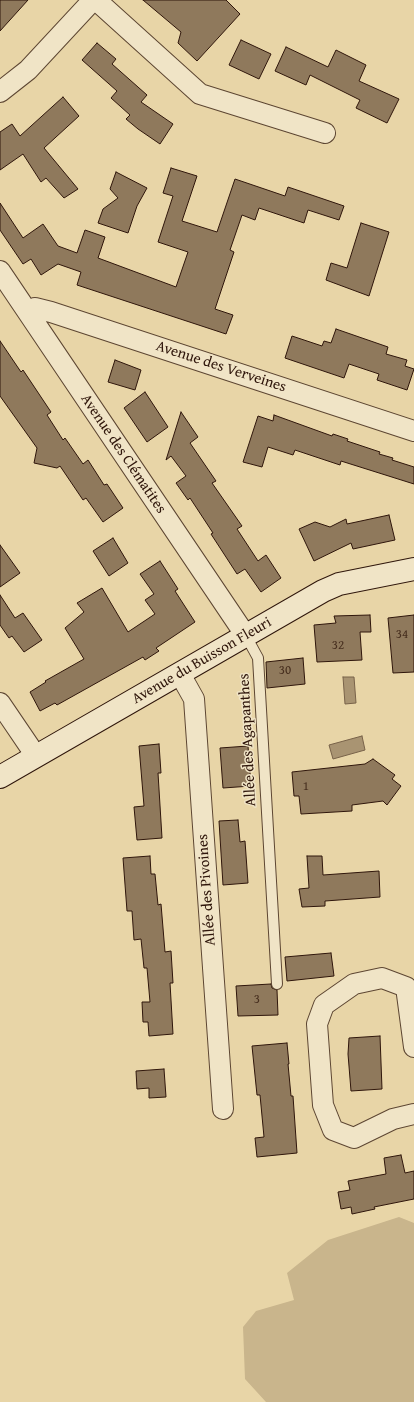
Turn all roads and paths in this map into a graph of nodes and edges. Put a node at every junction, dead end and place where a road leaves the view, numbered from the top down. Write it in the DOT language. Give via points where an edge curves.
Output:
graph roads {
  1 [pos="93,0"];
  2 [pos="96,0"];
  3 [pos="0,92"];
  4 [pos="325,133"];
  5 [pos="0,271"];
  6 [pos="28,312"];
  7 [pos="414,431"];
  8 [pos="414,569"];
  9 [pos="246,636"];
  10 [pos="180,674"];
  11 [pos="0,703"];
  12 [pos="36,756"];
  13 [pos="0,776"];
  14 [pos="277,984"];
  15 [pos="414,1046"];
  16 [pos="223,1109"];
  17 [pos="414,1114"];
  1 -- 3 [label="street" via="28,70"];
  2 -- 4 [label="street" via="200,94"];
  5 -- 6 [label="street, Avenue des Clématites"];
  6 -- 7 [label="street, Avenue des Verveines" via="35,308 51,312"];
  6 -- 9 [label="street, Avenue des Clématites"];
  8 -- 9 [label="street, Avenue du Buisson Fleuri" via="339,584"];
  9 -- 10 [label="street, Avenue du Buisson Fleuri"];
  9 -- 14 [label="lane, Allée des Agapanthes" via="258,658"];
  10 -- 12 [label="street, Avenue du Buisson Fleuri"];
  10 -- 16 [label="street, Allée des Pivoines" via="194,699"];
  11 -- 12 [label="street"];
  12 -- 13 [label="street, Avenue du Buisson Fleuri"];
  15 -- 17 [label="street" via="406,987 382,978 354,984 324,1004 317,1024 323,1105 333,1130 354,1138 393,1119"];
}
